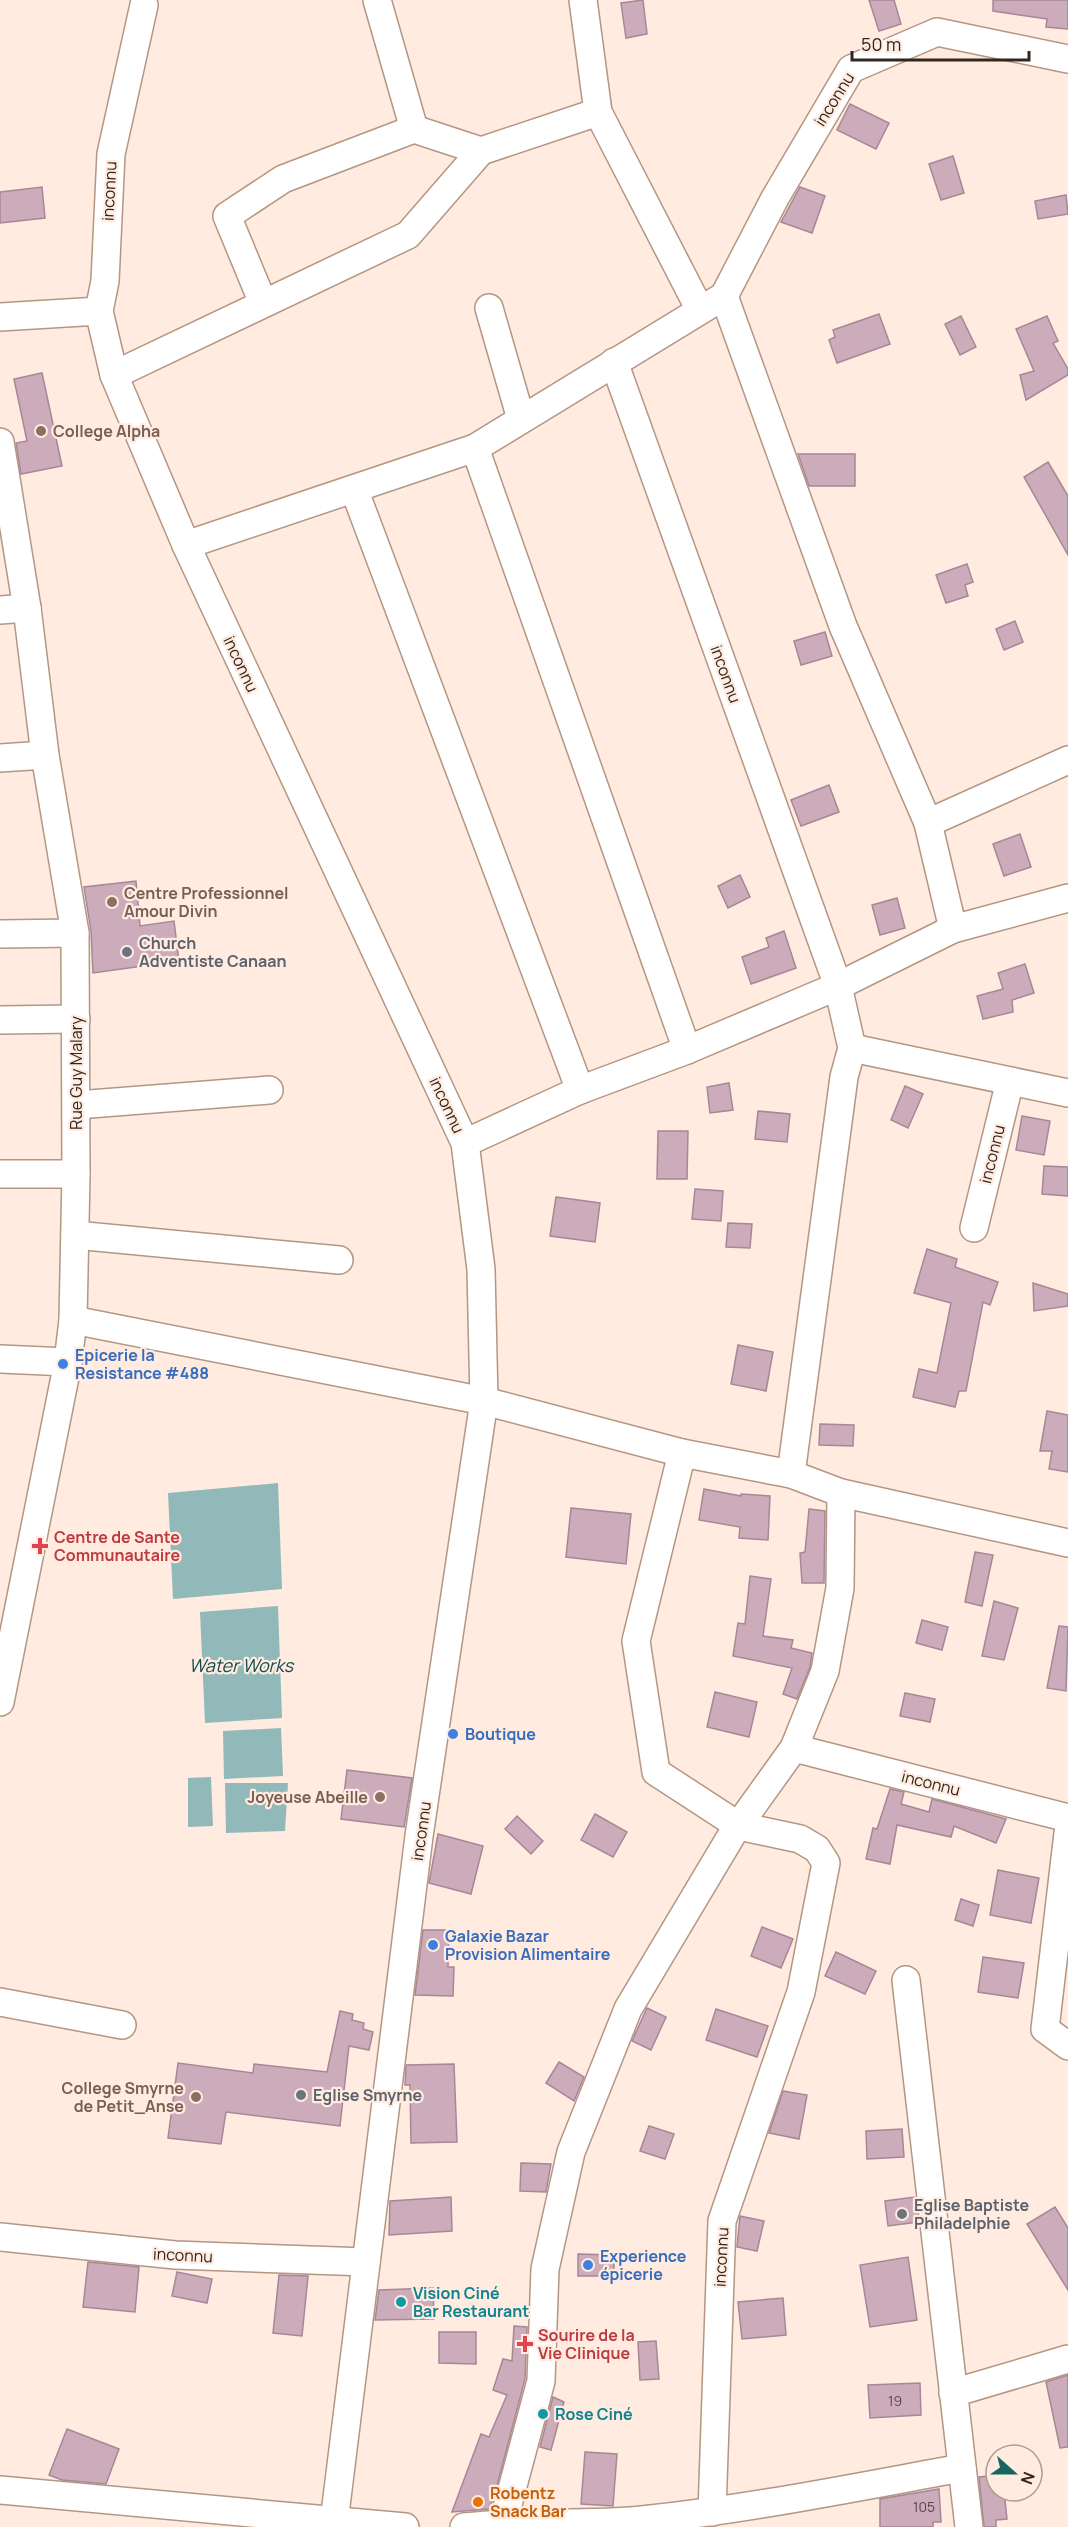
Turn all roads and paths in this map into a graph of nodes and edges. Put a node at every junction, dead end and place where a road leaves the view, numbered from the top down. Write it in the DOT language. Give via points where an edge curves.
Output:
graph roads {
  1 [pos="376,0"];
  2 [pos="583,0"];
  3 [pos="144,5"];
  4 [pos="1068,59"];
  5 [pos="598,112"];
  6 [pos="414,129"];
  7 [pos="481,151"];
  8 [pos="724,296"];
  9 [pos="263,303"];
  10 [pos="489,308"];
  11 [pos="700,310"];
  12 [pos="99,311"];
  13 [pos="0,317"];
  14 [pos="614,362"];
  15 [pos="114,375"];
  16 [pos="522,419"];
  17 [pos="0,442"];
  18 [pos="475,448"];
  19 [pos="354,489"];
  20 [pos="186,545"];
  21 [pos="27,608"];
  22 [pos="0,610"];
  23 [pos="45,755"];
  24 [pos="0,758"];
  25 [pos="1068,760"];
  26 [pos="928,823"];
  27 [pos="1068,898"];
  28 [pos="953,929"];
  29 [pos="75,933"];
  30 [pos="0,934"];
  31 [pos="838,986"];
  32 [pos="76,1018"];
  33 [pos="0,1020"];
  34 [pos="852,1048"];
  35 [pos="687,1050"];
  36 [pos="1010,1081"];
  37 [pos="269,1090"];
  38 [pos="580,1090"];
  39 [pos="1068,1093"];
  40 [pos="77,1105"];
  41 [pos="465,1143"];
  42 [pos="0,1174"];
  43 [pos="76,1174"];
  44 [pos="974,1228"];
  45 [pos="75,1235"];
  46 [pos="339,1260"];
  47 [pos="73,1320"];
  48 [pos="0,1359"];
  49 [pos="68,1362"];
  50 [pos="484,1401"];
  51 [pos="682,1454"];
  52 [pos="791,1474"];
  53 [pos="841,1493"];
  54 [pos="1068,1543"];
  55 [pos="10,1599"];
  56 [pos="0,1702"];
  57 [pos="794,1748"];
  58 [pos="1068,1818"];
  59 [pos="739,1826"];
  60 [pos="1068,1833"];
  61 [pos="906,1980"];
  62 [pos="0,2002"];
  63 [pos="122,2025"];
  64 [pos="1068,2046"];
  65 [pos="0,2237"];
  66 [pos="366,2262"];
  67 [pos="1068,2359"];
  68 [pos="954,2393"];
  69 [pos="962,2468"];
  70 [pos="0,2490"];
  71 [pos="712,2512"];
  72 [pos="334,2522"];
  73 [pos="502,2523"];
  74 [pos="640,2524"];
  75 [pos="405,2527"];
  76 [pos="464,2527"];
  77 [pos="969,2527"];
  1 -- 6 [label="street"];
  2 -- 5 [label="street"];
  3 -- 12 [label="street, inconnu" via="111,154 105,281"];
  4 -- 8 [label="street, inconnu" via="937,32 851,69 775,198"];
  5 -- 7 [label="street"];
  5 -- 11 [label="street"];
  6 -- 7 [label="street"];
  6 -- 9 [label="street" via="282,179 227,216"];
  7 -- 9 [label="street" via="408,235"];
  8 -- 11 [label="street"];
  8 -- 26 [label="street" via="843,626"];
  9 -- 15 [label="street"];
  10 -- 16 [label="street"];
  11 -- 14 [label="street"];
  12 -- 13 [label="street"];
  12 -- 15 [label="street, inconnu"];
  14 -- 16 [label="street"];
  14 -- 31 [label="street, inconnu"];
  15 -- 20 [label="street, inconnu"];
  16 -- 18 [label="street"];
  17 -- 21 [label="street, Rue Guy Malary"];
  18 -- 19 [label="street"];
  18 -- 35 [label="street"];
  19 -- 20 [label="street"];
  19 -- 38 [label="street"];
  20 -- 41 [label="street, inconnu"];
  21 -- 22 [label="street"];
  21 -- 23 [label="street, Rue Guy Malary"];
  23 -- 24 [label="street"];
  23 -- 29 [label="street, Rue Guy Malary"];
  25 -- 26 [label="street"];
  26 -- 28 [label="street"];
  27 -- 28 [label="street, inconnu"];
  28 -- 31 [label="street, inconnu"];
  29 -- 30 [label="street"];
  29 -- 32 [label="street, Rue Guy Malary"];
  31 -- 34 [label="street, inconnu"];
  31 -- 35 [label="street, inconnu"];
  32 -- 33 [label="street"];
  32 -- 40 [label="street, Rue Guy Malary"];
  34 -- 36 [label="street"];
  34 -- 52 [label="street, inconnu" via="844,1077"];
  35 -- 38 [label="street, inconnu"];
  36 -- 39 [label="street"];
  36 -- 44 [label="street, inconnu"];
  37 -- 40 [label="street"];
  38 -- 41 [label="street, inconnu"];
  40 -- 43 [label="street, Rue Guy Malary"];
  41 -- 50 [label="street, inconnu" via="481,1269"];
  42 -- 43 [label="street"];
  43 -- 45 [label="street, Rue Guy Malary"];
  45 -- 46 [label="street"];
  45 -- 47 [label="street, Rue Guy Malary"];
  47 -- 49 [label="street, Rue Guy Malary"];
  47 -- 50 [label="street"];
  48 -- 49 [label="street"];
  49 -- 55 [label="street, Rue Guy Malary"];
  50 -- 51 [label="street"];
  50 -- 66 [label="street, inconnu" via="419,1836"];
  51 -- 52 [label="street"];
  51 -- 59 [label="street, inconnu" via="636,1641 649,1728 656,1772"];
  52 -- 53 [label="street"];
  53 -- 54 [label="street"];
  53 -- 57 [label="street" via="840,1588 825,1671"];
  55 -- 56 [label="street, Rue Guy Malary"];
  57 -- 58 [label="street, inconnu"];
  57 -- 59 [label="street"];
  59 -- 71 [label="street, inconnu" via="800,1839 817,1849 826,1863 801,1992 722,2221"];
  59 -- 73 [label="street" via="628,2009 571,2152 545,2269 541,2380"];
  60 -- 64 [label="street" via="1045,2029"];
  61 -- 68 [label="street"];
  62 -- 63 [label="street"];
  65 -- 66 [label="street, inconnu" via="175,2255"];
  66 -- 72 [label="street, inconnu"];
  67 -- 68 [label="street"];
  68 -- 69 [label="street"];
  69 -- 71 [label="street"];
  69 -- 77 [label="street"];
  70 -- 72 [label="street"];
  71 -- 74 [label="street"];
  72 -- 75 [label="street"];
  73 -- 74 [label="street"];
  73 -- 76 [label="street"];
}
